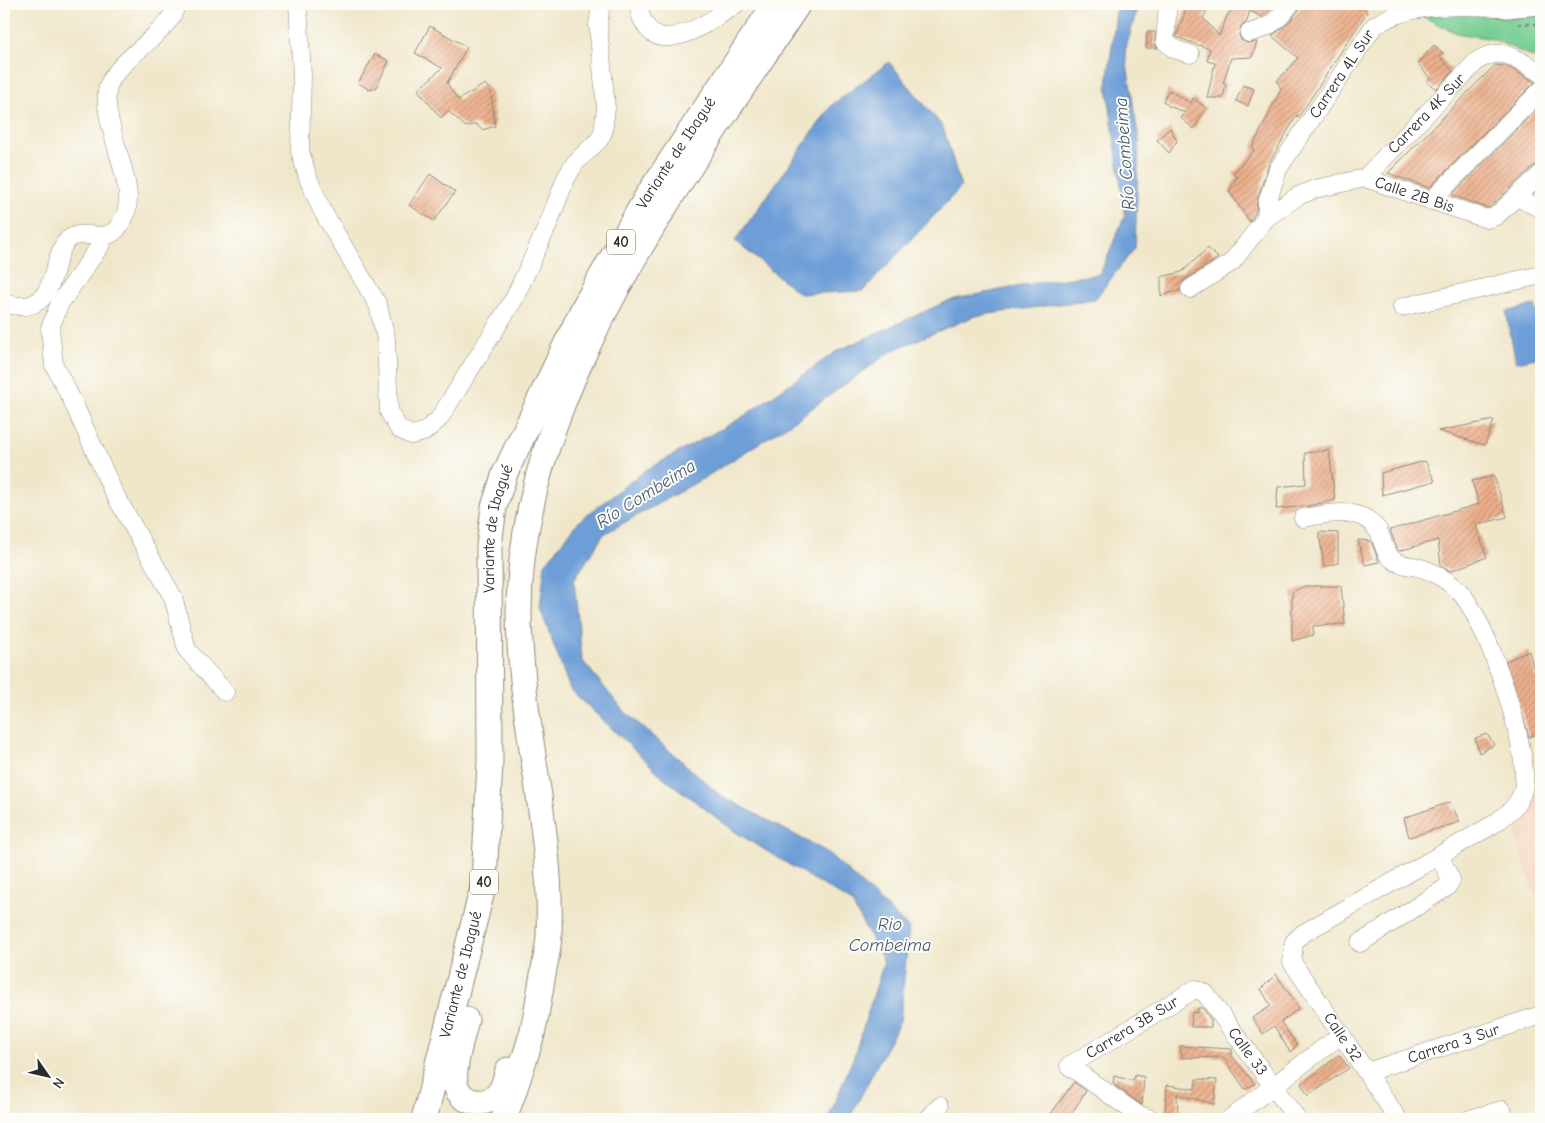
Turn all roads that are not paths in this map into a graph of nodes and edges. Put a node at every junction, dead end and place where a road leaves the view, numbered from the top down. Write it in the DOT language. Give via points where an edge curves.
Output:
graph roads {
  1 [pos="176,4"];
  2 [pos="298,4"];
  3 [pos="601,4"];
  4 [pos="639,4"];
  5 [pos="736,4"];
  6 [pos="775,4"];
  7 [pos="798,4"];
  8 [pos="1168,4"];
  9 [pos="1290,4"];
  10 [pos="1541,4"];
  11 [pos="1424,5"];
  12 [pos="1499,5"];
  13 [pos="1249,33"];
  14 [pos="1190,54"];
  15 [pos="1541,73"];
  16 [pos="1541,90"];
  17 [pos="1541,174"];
  18 [pos="1365,178"];
  19 [pos="1517,197"];
  20 [pos="1431,201"];
  21 [pos="1541,209"];
  22 [pos="1266,218"];
  23 [pos="104,236"];
  24 [pos="1541,275"];
  25 [pos="1190,289"];
  26 [pos="4,303"];
  27 [pos="1402,307"];
  28 [pos="1303,518"];
  29 [pos="225,692"];
  30 [pos="538,801"];
  31 [pos="1440,855"];
  32 [pos="484,883"];
  33 [pos="1360,943"];
  34 [pos="1195,989"];
  35 [pos="1541,1015"];
  36 [pos="1342,1034"];
  37 [pos="1367,1072"];
  38 [pos="1274,1086"];
  39 [pos="940,1106"];
  40 [pos="1502,1110"];
  41 [pos="424,1119"];
  42 [pos="504,1119"];
  43 [pos="928,1119"];
  44 [pos="1151,1119"];
  45 [pos="1230,1119"];
  46 [pos="1297,1119"];
  47 [pos="1398,1119"];
  48 [pos="1470,1119"];
  1 -- 23 [label="street" via="172,16 118,68 108,85 106,106 128,200 116,231"];
  2 -- 3 [label="street" via="302,76 300,151 323,212 378,305 386,339 389,412 399,429 411,435 424,432 439,419 514,299 566,178 575,163 599,140 606,108 598,25"];
  4 -- 5 [label="street" via="639,15 650,32 674,38"];
  6 -- 32 [label="highway, Variante de Ibagué / 40" via="648,195 582,309 505,472 497,497 489,546 490,761"];
  7 -- 30 [label="highway, Variante de Ibagué / 40" via="663,210 602,316 553,425 525,539 521,591 522,679"];
  8 -- 14 [label="street" via="1165,41 1174,49"];
  9 -- 13 [label="street" via="1272,25"];
  10 -- 12 [label="main road"];
  11 -- 12 [label="street, Carrera 4L Sur"];
  11 -- 22 [label="street, Carrera 4L Sur" via="1388,16 1374,26 1361,42 1278,169 1266,203"];
  15 -- 18 [label="street, Carrera 4K Sur" via="1502,52 1489,53 1477,61"];
  16 -- 20 [label="street"];
  17 -- 19 [label="street"];
  18 -- 20 [label="street, Calle 2B Bis"];
  18 -- 22 [label="street, Calle 2B Bis" via="1315,189 1298,196"];
  19 -- 20 [label="street, Calle 2B Bis" via="1496,216 1487,219"];
  19 -- 21 [label="street"];
  22 -- 25 [label="street" via="1232,262"];
  23 -- 26 [label="street" via="85,233 70,238 64,245 47,291 36,302 19,308"];
  23 -- 29 [label="street" via="60,303 50,328 54,365 113,490 173,597 187,650"];
  24 -- 27 [label="street"];
  28 -- 31 [label="street" via="1342,512 1361,516 1378,532 1392,560 1442,577 1460,592 1485,637 1515,722 1524,767 1523,791 1513,809 1494,824"];
  30 -- 32 [label="highway" via="529,826 536,880 536,937 529,994 504,1084 490,1101 480,1103 464,1098 455,1084 455,1070 489,906"];
  30 -- 42 [label="highway, Variante de Ibagué / 40" via="548,870 549,936 533,1032"];
  31 -- 33 [label="street" via="1451,880 1447,888"];
  31 -- 36 [label="street, Calle 32" via="1302,934 1294,942 1292,962"];
  32 -- 41 [label="highway, Variante de Ibagué / 40"];
  34 -- 38 [label="street, Calle 33" via="1205,992"];
  34 -- 44 [label="street, Carrera 3B Sur" via="1069,1066 1137,1114"];
  35 -- 37 [label="street, Carrera 3 Sur"];
  36 -- 37 [label="street, Calle 32"];
  36 -- 38 [label="street"];
  37 -- 47 [label="street, Calle 32"];
  38 -- 45 [label="street"];
  38 -- 46 [label="street, Calle 33"];
  39 -- 43 [label="street"];
  40 -- 48 [label="street"];
}
